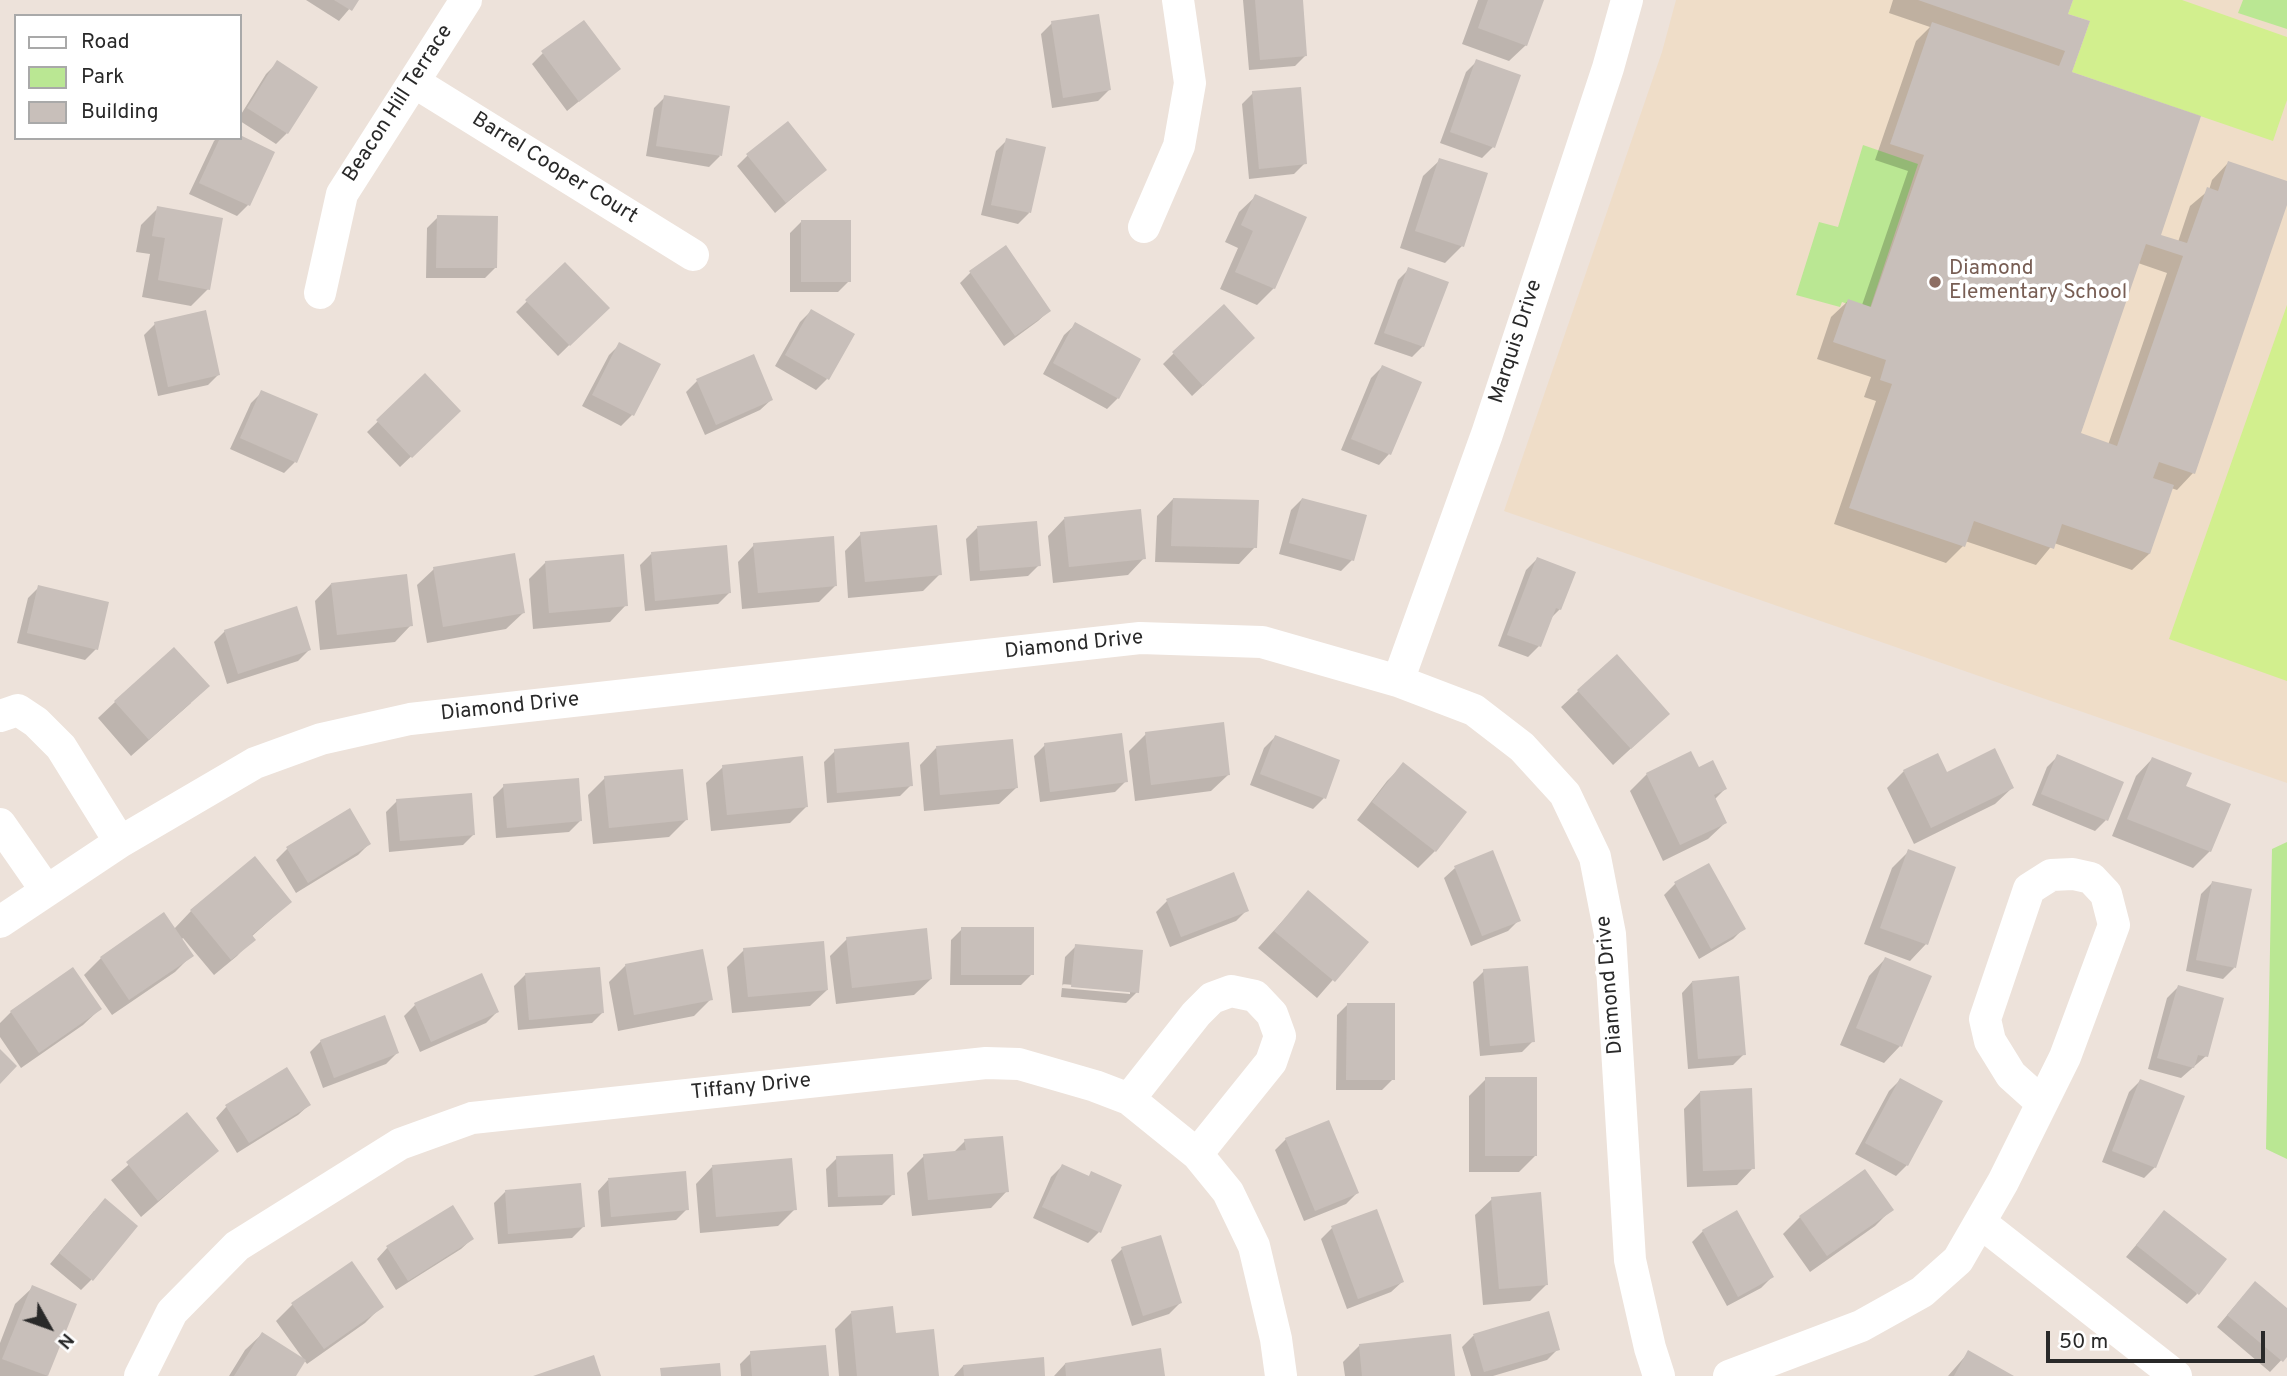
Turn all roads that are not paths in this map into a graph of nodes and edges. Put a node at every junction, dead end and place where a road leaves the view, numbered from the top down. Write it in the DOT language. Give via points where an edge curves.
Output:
graph roads {
  1 [pos="466,0"];
  2 [pos="1178,0"];
  3 [pos="1627,0"];
  4 [pos="414,82"];
  5 [pos="1144,227"];
  6 [pos="693,255"];
  7 [pos="320,293"];
  8 [pos="1398,681"];
  9 [pos="0,716"];
  10 [pos="0,824"];
  11 [pos="120,842"];
  12 [pos="46,890"];
  13 [pos="0,922"];
  14 [pos="1129,1099"];
  15 [pos="2041,1102"];
  16 [pos="1197,1154"];
  17 [pos="1981,1223"];
  18 [pos="140,1376"];
  19 [pos="1280,1376"];
  20 [pos="1659,1376"];
  21 [pos="1729,1376"];
  22 [pos="2176,1376"];
  1 -- 4 [label="street, Beacon Hill Terrace"];
  2 -- 5 [label="street" via="1190,83 1179,146"];
  3 -- 8 [label="street, Marquis Drive" via="1487,434"];
  4 -- 6 [label="street, Barrel Cooper Court"];
  4 -- 7 [label="street, Beacon Hill Terrace" via="342,194"];
  8 -- 11 [label="street, Diamond Drive" via="1262,642 1140,638 410,719 321,739 255,762"];
  8 -- 20 [label="street, Diamond Drive" via="1474,710 1522,747 1565,794 1595,857 1610,934 1630,1260"];
  9 -- 11 [label="street" via="18,710 61,747"];
  10 -- 12 [label="street"];
  11 -- 12 [label="street, Diamond Drive"];
  12 -- 13 [label="street, Diamond Drive"];
  14 -- 16 [label="street, Tiffany Drive"];
  14 -- 16 [label="street" via="1212,998 1231,991 1255,996 1272,1014 1280,1036 1271,1062"];
  14 -- 18 [label="street, Tiffany Drive" via="1019,1064 986,1063 472,1118 400,1144 237,1246 172,1312"];
  15 -- 15 [label="street" via="2065,1057 2114,925 2106,894 2091,878 2073,874 2051,875 2029,889 1985,1019 1990,1041 2011,1075"];
  15 -- 17 [label="street"];
  16 -- 19 [label="street, Tiffany Drive" via="1228,1192 1254,1246"];
  17 -- 21 [label="street" via="1958,1260 1922,1292 1861,1325"];
  17 -- 22 [label="street"];
}
